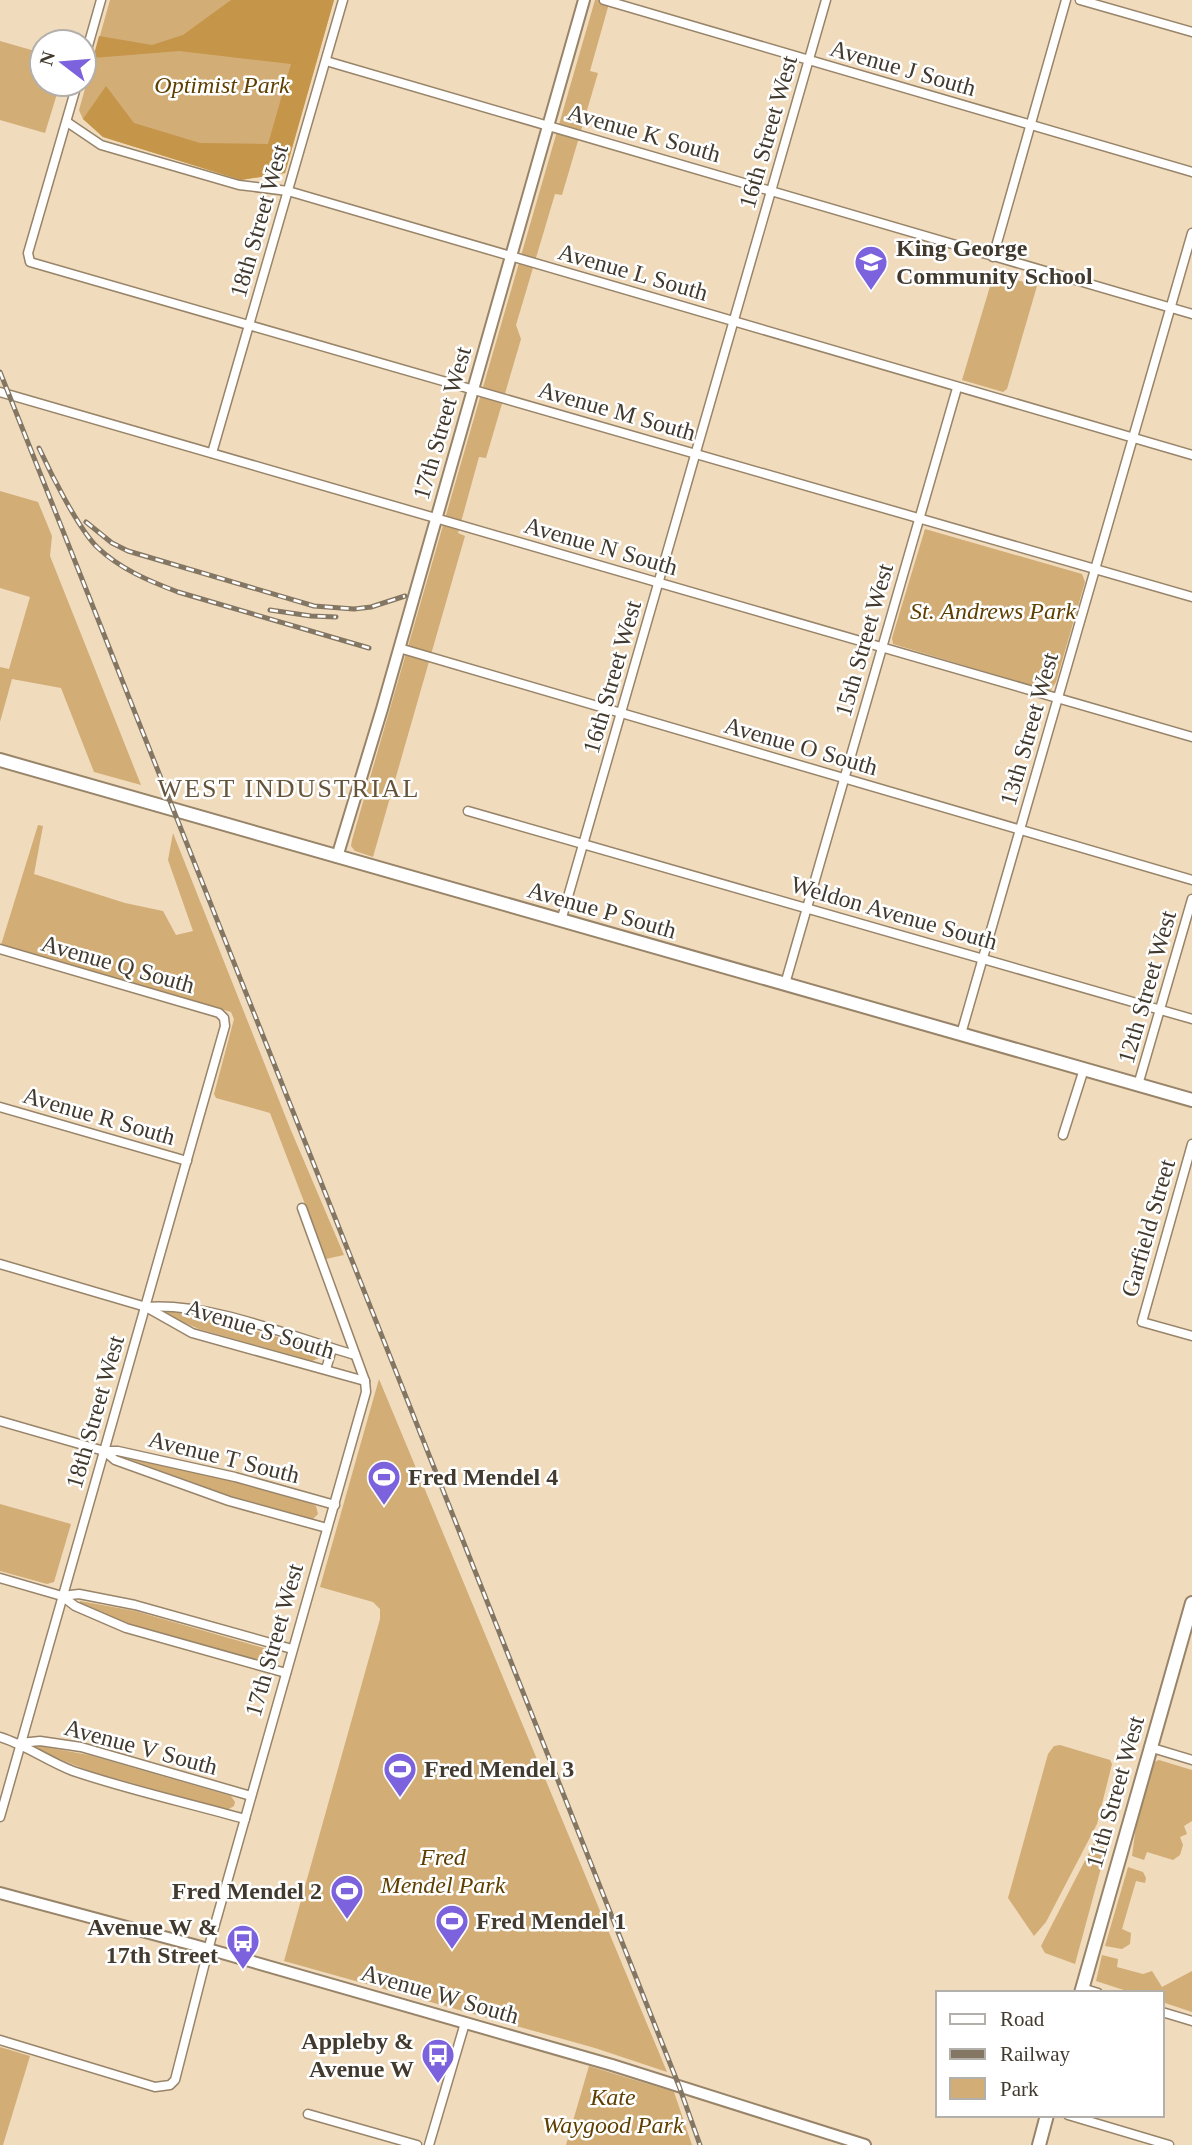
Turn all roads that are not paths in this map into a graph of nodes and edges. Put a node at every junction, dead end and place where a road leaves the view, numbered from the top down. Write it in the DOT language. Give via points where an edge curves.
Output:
graph roads {
  1 [pos="101,0"];
  2 [pos="343,0"];
  3 [pos="584,0"];
  4 [pos="604,0"];
  5 [pos="826,0"];
  6 [pos="1066,0"];
  7 [pos="1080,0"];
  8 [pos="93,28"];
  9 [pos="1192,32"];
  10 [pos="809,60"];
  11 [pos="326,61"];
  12 [pos="73,98"];
  13 [pos="67,122"];
  14 [pos="549,125"];
  15 [pos="1030,125"];
  16 [pos="1192,172"];
  17 [pos="772,190"];
  18 [pos="288,191"];
  19 [pos="1192,233"];
  20 [pos="512,256"];
  21 [pos="993,257"];
  22 [pos="1171,307"];
  23 [pos="1192,314"];
  24 [pos="734,321"];
  25 [pos="248,325"];
  26 [pos="957,388"];
  27 [pos="473,390"];
  28 [pos="0,392"];
  29 [pos="1132,438"];
  30 [pos="212,453"];
  31 [pos="697,453"];
  32 [pos="1192,456"];
  33 [pos="919,517"];
  34 [pos="436,518"];
  35 [pos="1095,569"];
  36 [pos="659,583"];
  37 [pos="1192,597"];
  38 [pos="399,648"];
  39 [pos="883,648"];
  40 [pos="1057,699"];
  41 [pos="622,714"];
  42 [pos="1192,737"];
  43 [pos="0,760"];
  44 [pos="845,779"];
  45 [pos="468,811"];
  46 [pos="1020,829"];
  47 [pos="585,843"];
  48 [pos="337,858"];
  49 [pos="1192,880"];
  50 [pos="1192,899"];
  51 [pos="807,908"];
  52 [pos="561,921"];
  53 [pos="0,949"];
  54 [pos="983,959"];
  55 [pos="785,984"];
  56 [pos="1160,1010"];
  57 [pos="224,1018"];
  58 [pos="1192,1019"];
  59 [pos="961,1034"];
  60 [pos="1084,1069"];
  61 [pos="1138,1085"];
  62 [pos="1192,1100"];
  63 [pos="0,1107"];
  64 [pos="1063,1135"];
  65 [pos="1192,1144"];
  66 [pos="187,1161"];
  67 [pos="302,1208"];
  68 [pos="0,1264"];
  69 [pos="146,1307"];
  70 [pos="1192,1336"];
  71 [pos="332,1349"];
  72 [pos="355,1355"];
  73 [pos="326,1369"];
  74 [pos="365,1381"];
  75 [pos="0,1421"];
  76 [pos="104,1451"];
  77 [pos="335,1505"];
  78 [pos="327,1528"];
  79 [pos="0,1578"];
  80 [pos="62,1596"];
  81 [pos="1192,1603"];
  82 [pos="1189,1627"];
  83 [pos="292,1649"];
  84 [pos="285,1673"];
  85 [pos="0,1737"];
  86 [pos="20,1743"];
  87 [pos="1149,1747"];
  88 [pos="1192,1760"];
  89 [pos="251,1796"];
  90 [pos="0,1817"];
  91 [pos="245,1819"];
  92 [pos="0,1893"];
  93 [pos="209,1950"];
  94 [pos="1082,1990"];
  95 [pos="1164,2013"];
  96 [pos="1192,2021"];
  97 [pos="466,2023"];
  98 [pos="0,2040"];
  99 [pos="308,2114"];
  100 [pos="1046,2117"];
  101 [pos="1075,2117"];
  102 [pos="417,2145"];
  103 [pos="429,2145"];
  104 [pos="865,2145"];
  105 [pos="1039,2145"];
  106 [pos="1169,2145"];
  1 -- 8 [label="street"];
  2 -- 11 [label="street, 18th Street West"];
  3 -- 14 [label="street, 17th Street West"];
  4 -- 10 [label="street, Avenue J South"];
  5 -- 10 [label="street, 16th Street West"];
  6 -- 15 [label="street"];
  7 -- 9 [label="street"];
  10 -- 15 [label="street, Avenue J South"];
  10 -- 17 [label="street, 16th Street West"];
  11 -- 14 [label="street, Avenue K South"];
  11 -- 18 [label="street, 18th Street West"];
  12 -- 13 [label="street"];
  13 -- 18 [label="street, Avenue L South" via="101,145 239,185"];
  13 -- 25 [label="street, Avenue M South" via="28,253 30,262"];
  14 -- 17 [label="street, Avenue K South"];
  14 -- 20 [label="street, 17th Street West"];
  15 -- 16 [label="street, Avenue J South"];
  15 -- 21 [label="street"];
  17 -- 21 [label="street, Avenue K South"];
  17 -- 24 [label="street, 16th Street West"];
  18 -- 20 [label="street, Avenue L South"];
  18 -- 25 [label="street, 18th Street West"];
  19 -- 22 [label="street, 13th Street West"];
  20 -- 24 [label="street, Avenue L South"];
  20 -- 27 [label="street, 17th Street West"];
  21 -- 22 [label="street, Avenue K South"];
  22 -- 23 [label="street, Avenue K South"];
  22 -- 29 [label="street, 13th Street West"];
  24 -- 26 [label="street, Avenue L South"];
  24 -- 31 [label="street, 16th Street West"];
  25 -- 27 [label="street, Avenue M South"];
  25 -- 30 [label="street, 18th Street West"];
  26 -- 29 [label="street, Avenue L South"];
  26 -- 33 [label="street, 15th Street West"];
  27 -- 31 [label="street, Avenue M South"];
  27 -- 34 [label="street, 17th Street West"];
  28 -- 30 [label="street, Avenue N South"];
  29 -- 32 [label="street, Avenue L South"];
  29 -- 35 [label="street, 13th Street West"];
  30 -- 34 [label="street, Avenue N South"];
  31 -- 33 [label="street, Avenue M South"];
  31 -- 36 [label="street, 16th Street West"];
  33 -- 35 [label="street, Avenue M South"];
  33 -- 39 [label="street, 15th Street West"];
  34 -- 36 [label="street, Avenue N South"];
  34 -- 38 [label="street, 17th Street West"];
  35 -- 37 [label="street, Avenue M South"];
  35 -- 40 [label="street, 13th Street West"];
  36 -- 39 [label="street, Avenue N South"];
  36 -- 41 [label="street, 16th Street West"];
  38 -- 41 [label="street, Avenue O South"];
  38 -- 48 [label="street, 17th Street West"];
  39 -- 40 [label="street, Avenue N South"];
  39 -- 44 [label="street, 15th Street West"];
  40 -- 42 [label="street, Avenue N South"];
  40 -- 46 [label="street, 13th Street West"];
  41 -- 44 [label="street, Avenue O South"];
  41 -- 47 [label="street, 16th Street West"];
  43 -- 48 [label="main road, Avenue P South"];
  44 -- 46 [label="street, Avenue O South"];
  44 -- 51 [label="street, 15th Street West"];
  45 -- 47 [label="street, Weldon Avenue South"];
  46 -- 49 [label="street, Avenue O South"];
  46 -- 54 [label="street, 13th Street West"];
  47 -- 51 [label="street, Weldon Avenue South"];
  47 -- 52 [label="street, 16th Street West"];
  48 -- 52 [label="main road, Avenue P South"];
  50 -- 56 [label="street, 12th Street West"];
  51 -- 54 [label="street, Weldon Avenue South"];
  51 -- 55 [label="street, 15th Street West"];
  52 -- 55 [label="main road, Avenue P South"];
  53 -- 57 [label="street, Avenue Q South"];
  54 -- 56 [label="street, Weldon Avenue South"];
  54 -- 59 [label="street, 13th Street West"];
  55 -- 59 [label="main road, Avenue P South"];
  56 -- 58 [label="street, Weldon Avenue South"];
  56 -- 61 [label="street, 12th Street West"];
  57 -- 66 [label="street, 18th Street West"];
  59 -- 60 [label="main road, Avenue P South"];
  60 -- 61 [label="main road, Avenue P South"];
  60 -- 64 [label="street"];
  61 -- 62 [label="main road, Avenue P South"];
  63 -- 66 [label="street, Avenue R South"];
  65 -- 70 [label="street, Garfield Street" via="1142,1322"];
  66 -- 69 [label="street, 18th Street West"];
  67 -- 72 [label="street, 17th Street West"];
  68 -- 69 [label="street, Avenue S South"];
  69 -- 71 [label="street, Avenue S South" via="204,1310"];
  69 -- 73 [label="street, Avenue S South" via="192,1333"];
  69 -- 76 [label="street, 18th Street West"];
  71 -- 72 [label="street, Avenue S South"];
  71 -- 73 [label="street"];
  72 -- 74 [label="street, 17th Street West"];
  73 -- 74 [label="street, Avenue S South"];
  74 -- 77 [label="street, 17th Street West" via="366,1392"];
  75 -- 76 [label="street, Avenue T South"];
  76 -- 77 [label="street, Avenue T South" via="235,1477"];
  76 -- 78 [label="street, Avenue T South" via="115,1460 229,1501"];
  76 -- 80 [label="street, 18th Street West"];
  77 -- 78 [label="street, 17th Street West"];
  78 -- 83 [label="street, 17th Street West"];
  79 -- 80 [label="street"];
  80 -- 83 [label="street" via="79,1594 135,1605"];
  80 -- 84 [label="street" via="127,1628"];
  80 -- 86 [label="street, 18th Street West"];
  81 -- 82 [label="main road, 11th Street West"];
  82 -- 87 [label="main road, 11th Street West"];
  83 -- 84 [label="street, 17th Street West"];
  84 -- 89 [label="street, 17th Street West"];
  85 -- 86 [label="street, Avenue V South"];
  86 -- 89 [label="street, Avenue V South" via="81,1747"];
  86 -- 90 [label="street, 18th Street West"];
  86 -- 91 [label="street, Avenue V South" via="73,1770"];
  87 -- 88 [label="street"];
  87 -- 94 [label="main road, 11th Street West"];
  89 -- 91 [label="street, 17th Street West"];
  91 -- 93 [label="street, 17th Street West"];
  92 -- 93 [label="street, Avenue W South"];
  93 -- 97 [label="street, Avenue W South"];
  93 -- 98 [label="street, 17th Street West" via="170,2085 155,2087"];
  95 -- 96 [label="street"];
  97 -- 103 [label="street"];
  97 -- 104 [label="street, Avenue W South"];
  99 -- 102 [label="street"];
  100 -- 105 [label="main road"];
  101 -- 106 [label="street"];
}
